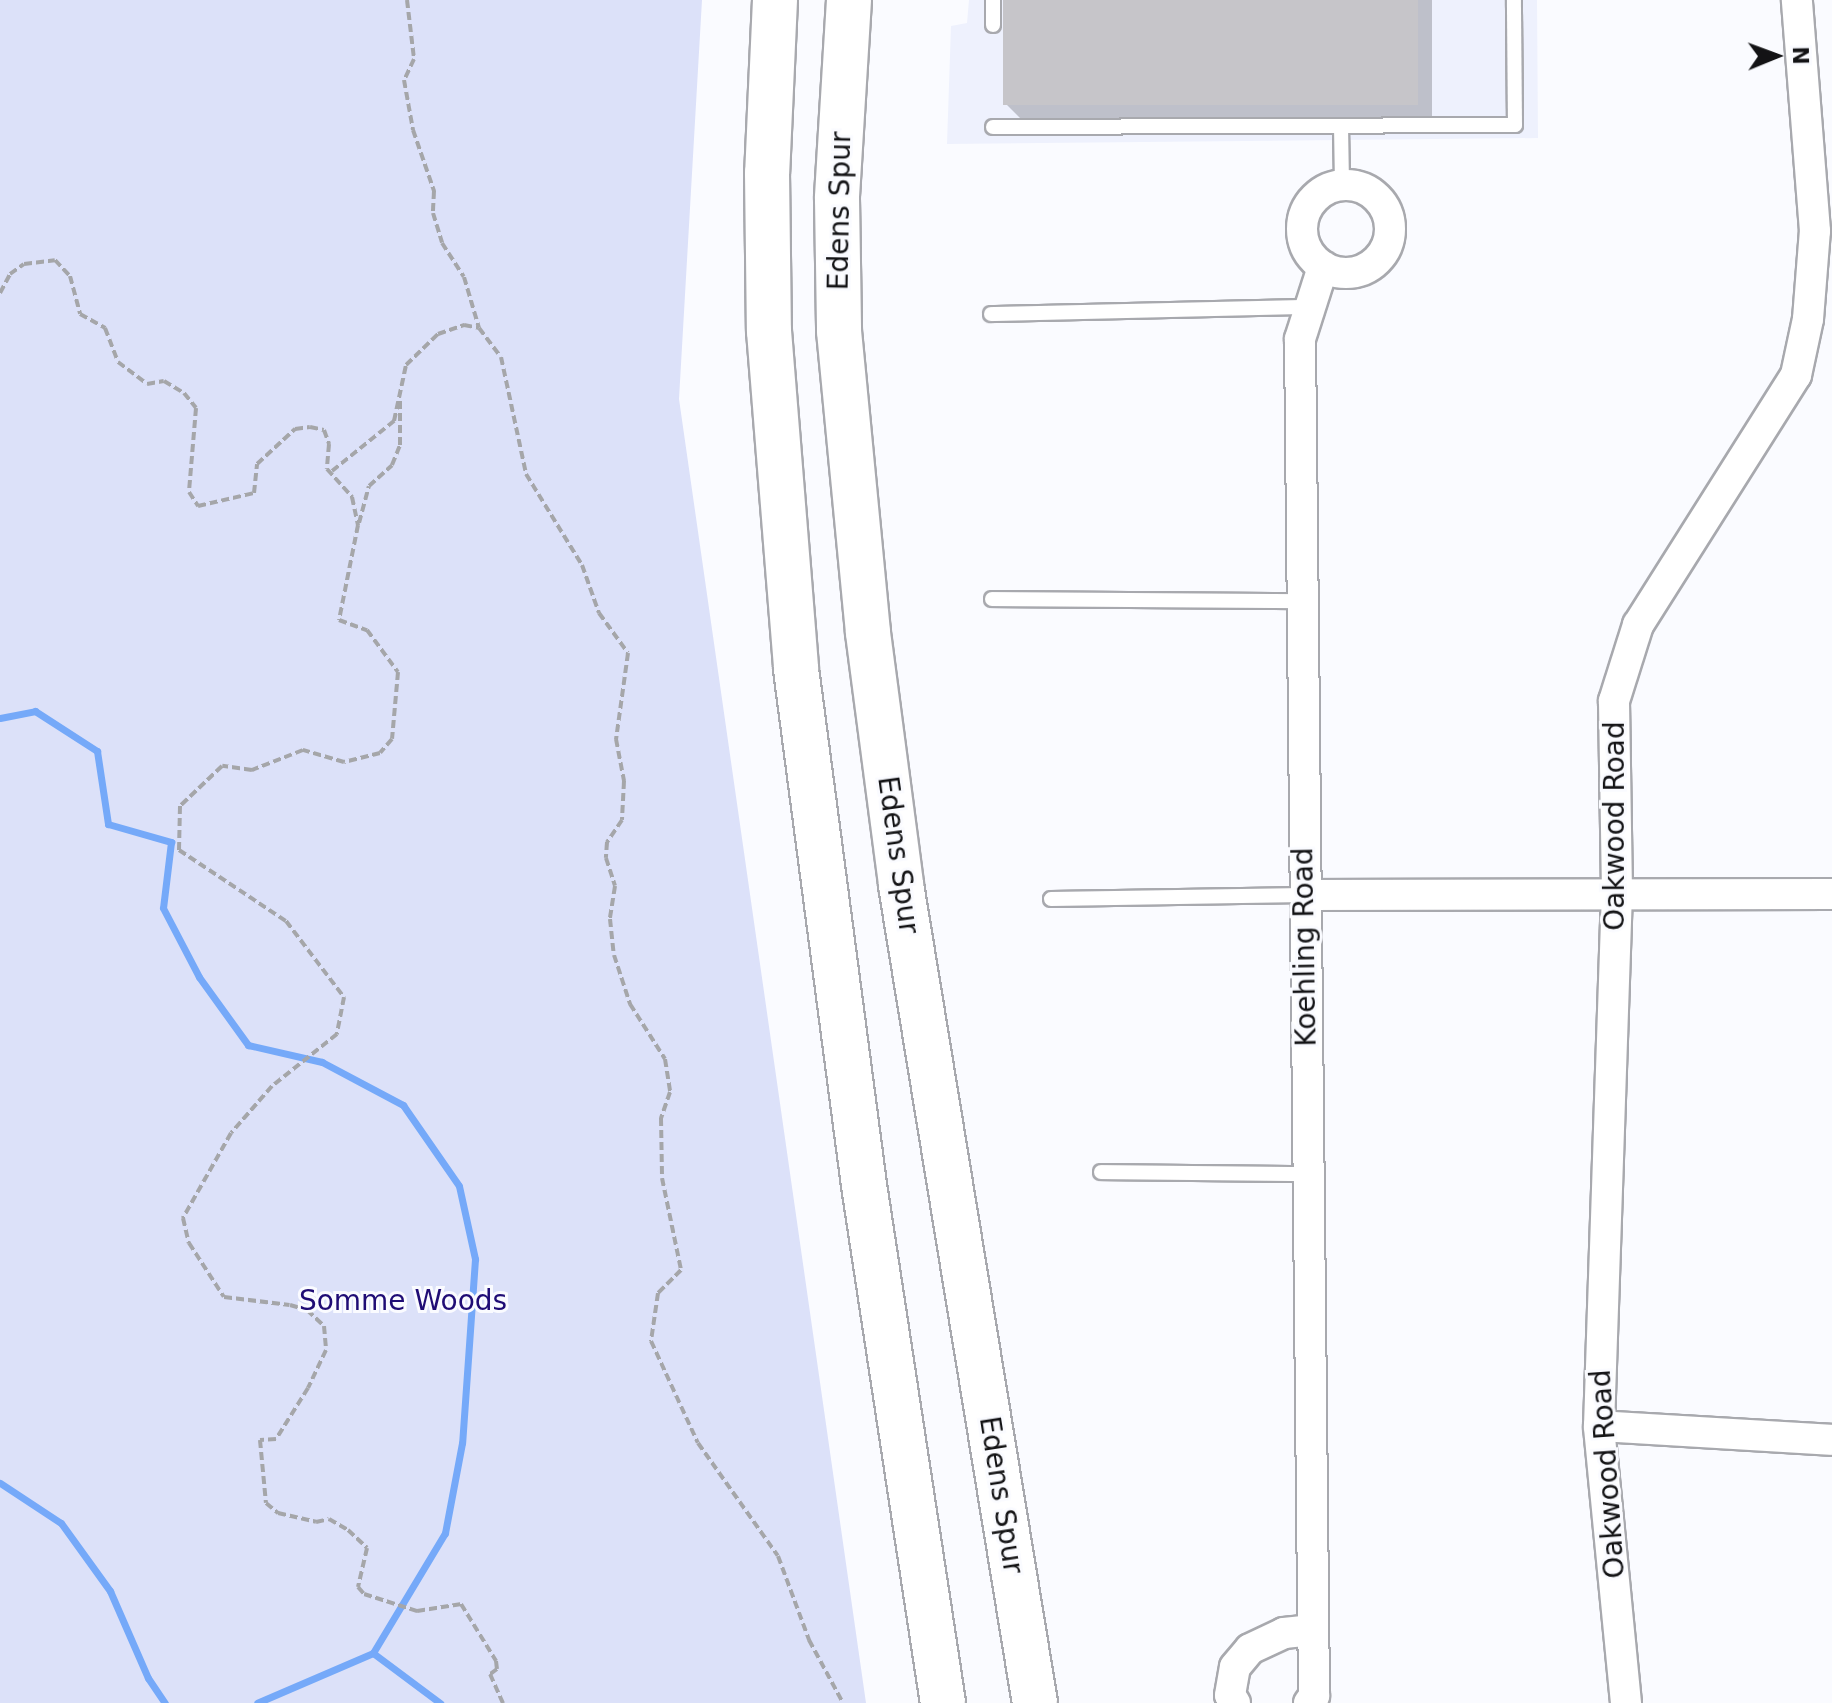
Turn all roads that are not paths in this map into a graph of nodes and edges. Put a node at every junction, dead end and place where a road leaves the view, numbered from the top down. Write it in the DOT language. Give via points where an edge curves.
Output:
graph roads {
  1 [pos="775,0"];
  2 [pos="849,0"];
  3 [pos="993,0"];
  4 [pos="1514,0"];
  5 [pos="1797,0"];
  6 [pos="993,25"];
  7 [pos="1341,126"];
  8 [pos="993,127"];
  9 [pos="1342,185"];
  10 [pos="1823,237"];
  11 [pos="1323,267"];
  12 [pos="1306,307"];
  13 [pos="991,314"];
  14 [pos="992,599"];
  15 [pos="1302,601"];
  16 [pos="1617,893"];
  17 [pos="1832,894"];
  18 [pos="1305,895"];
  19 [pos="1051,899"];
  20 [pos="1101,1172"];
  21 [pos="1308,1174"];
  22 [pos="1599,1426"];
  23 [pos="1832,1440"];
  24 [pos="1313,1630"];
  25 [pos="943,1703"];
  26 [pos="1035,1703"];
  27 [pos="1235,1703"];
  28 [pos="1309,1703"];
  29 [pos="1626,1703"];
  1 -- 25 [label="highway" via="767,173 769,331 796,669 864,1185"];
  2 -- 26 [label="highway, Edens Spur" via="837,199 839,331 868,633 901,885"];
  3 -- 6 [label="lane"];
  4 -- 7 [label="lane" via="1515,125"];
  5 -- 10 [label="street, Oakwood Road"];
  7 -- 8 [label="lane"];
  7 -- 9 [label="lane"];
  9 -- 11 [label="street" via="1322,191 1304,215 1304,244"];
  9 -- 11 [label="street" via="1371,192 1381,203 1390,231 1378,259 1352,273"];
  10 -- 16 [label="street, Oakwood Road" via="1796,375 1638,625 1614,701"];
  11 -- 12 [label="street, Koehling Road"];
  12 -- 13 [label="lane"];
  12 -- 15 [label="street, Koehling Road" via="1300,339"];
  14 -- 15 [label="lane"];
  15 -- 18 [label="street, Koehling Road"];
  16 -- 17 [label="street"];
  16 -- 18 [label="street"];
  16 -- 22 [label="street, Oakwood Road"];
  18 -- 19 [label="lane"];
  18 -- 21 [label="street, Koehling Road"];
  20 -- 21 [label="lane"];
  21 -- 24 [label="street, Koehling Road"];
  22 -- 23 [label="street"];
  22 -- 29 [label="street, Oakwood Road"];
  24 -- 27 [label="street" via="1284,1633 1250,1649 1235,1667 1230,1695"];
  24 -- 28 [label="street, Koehling Road" via="1314,1696"];
}
